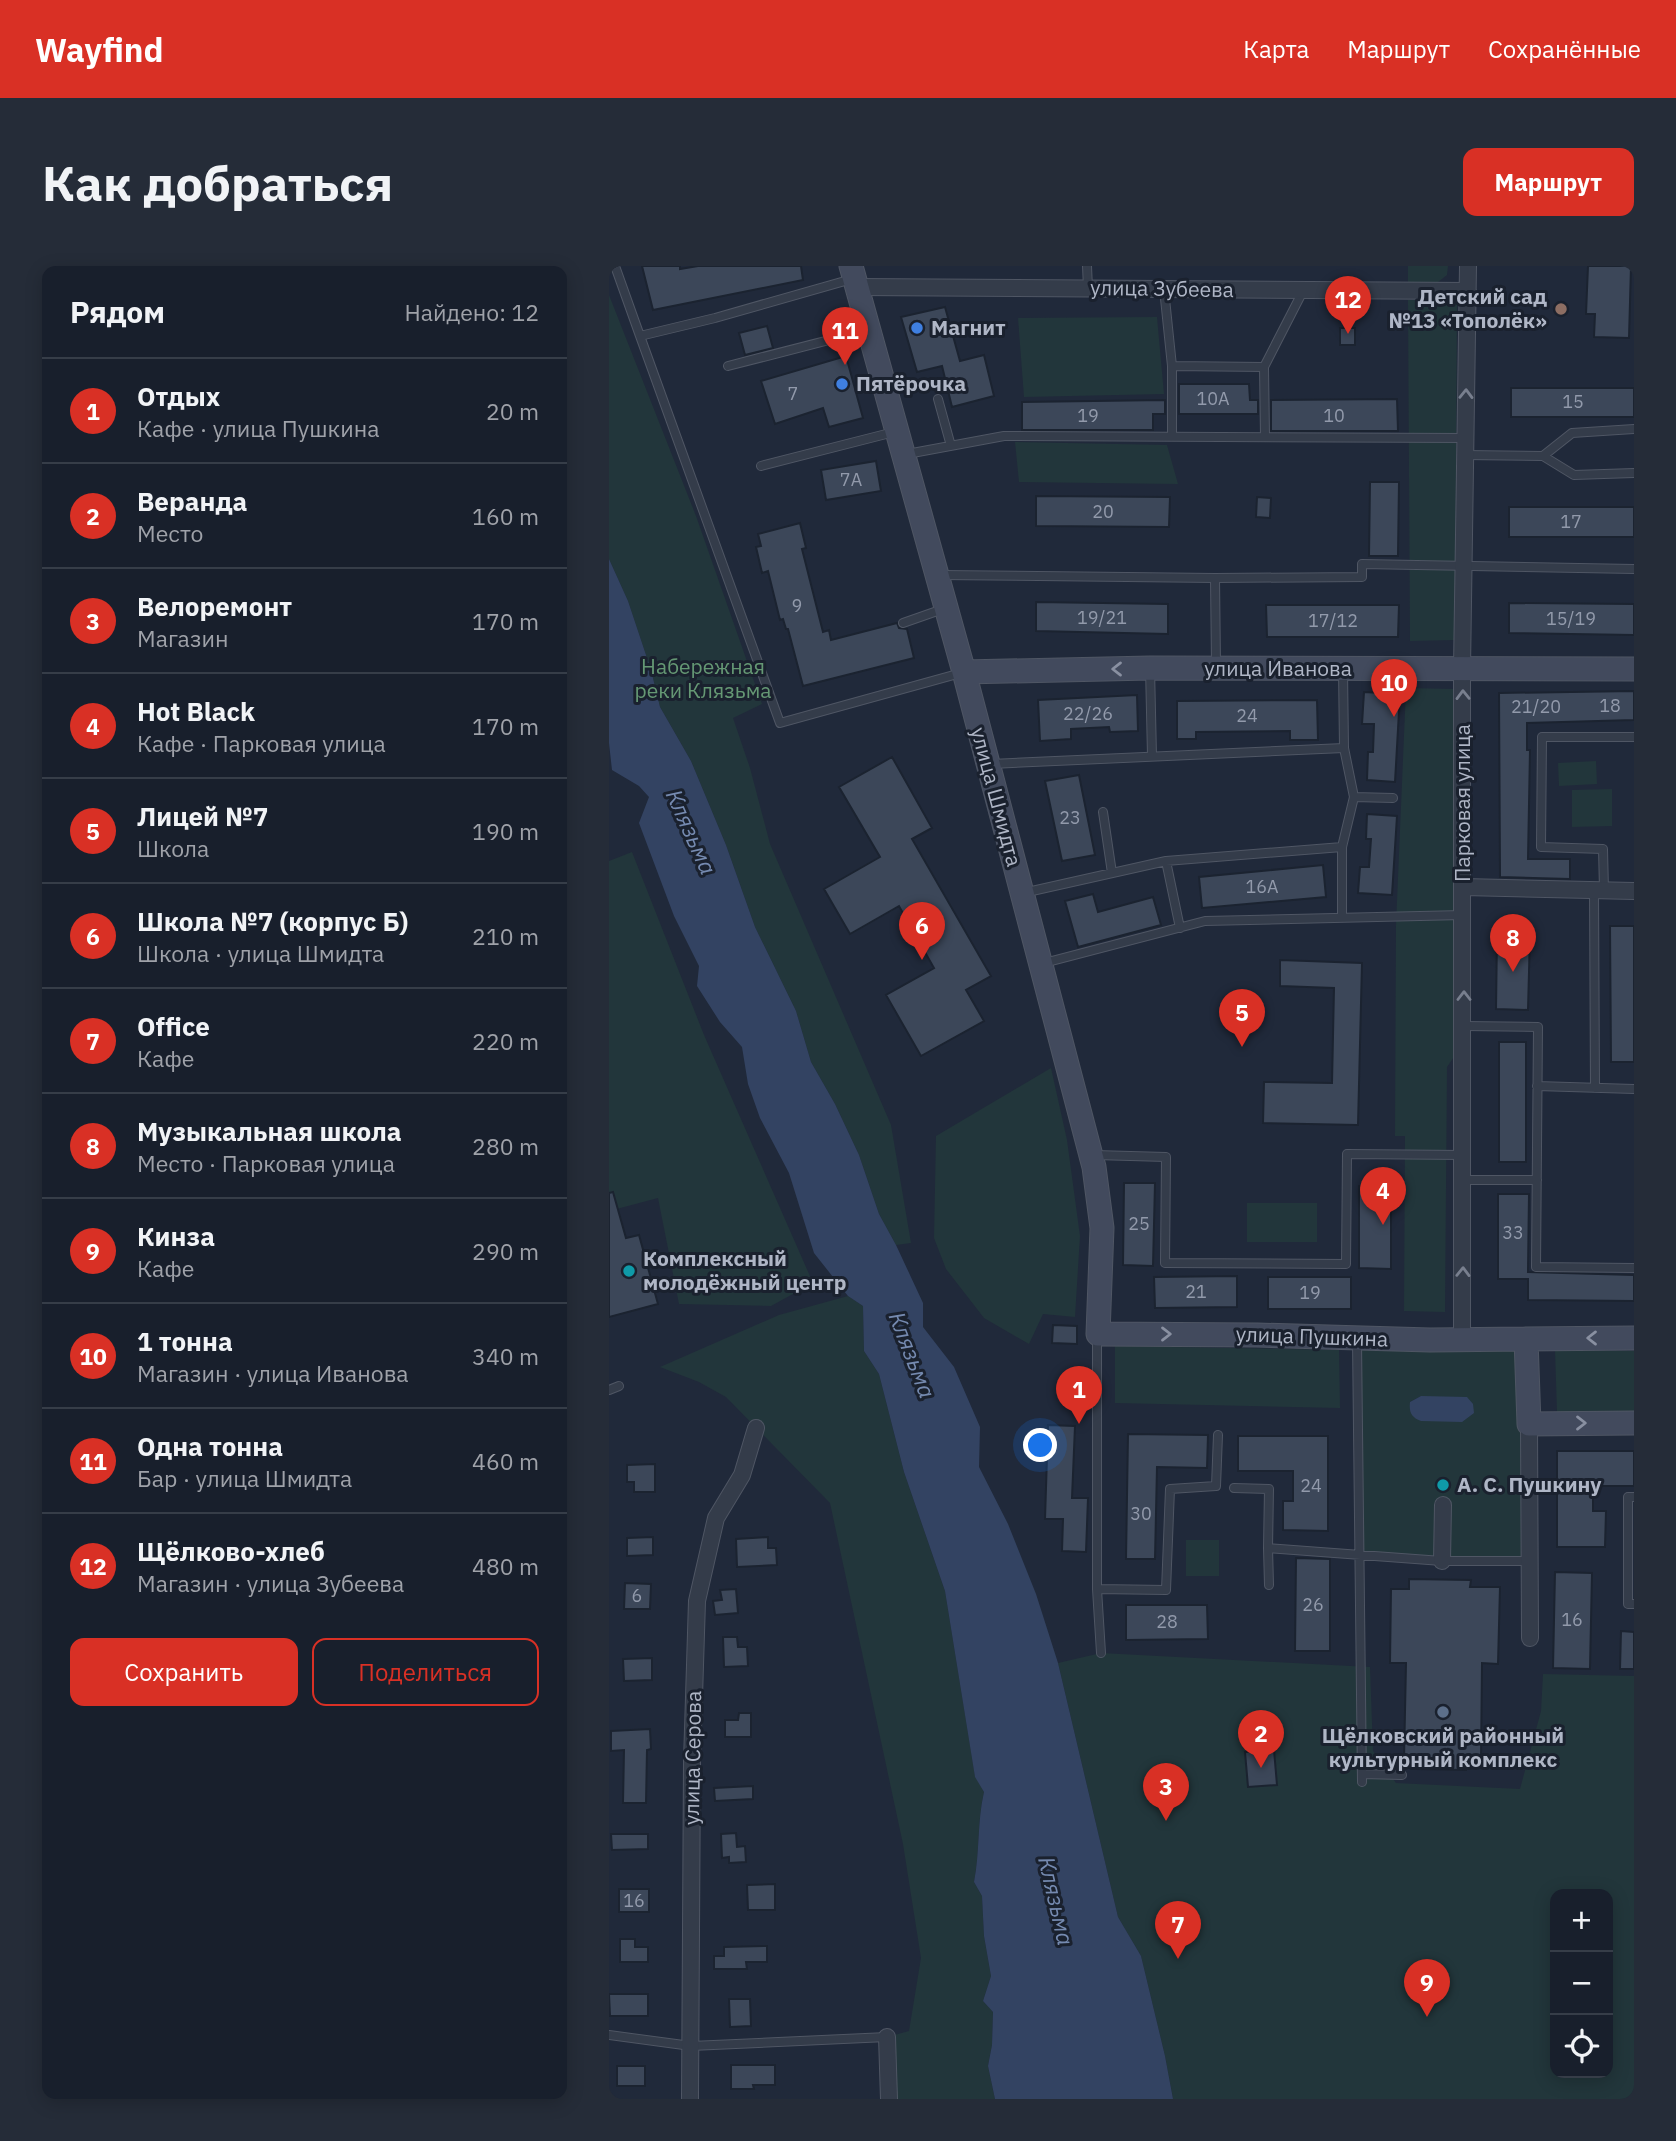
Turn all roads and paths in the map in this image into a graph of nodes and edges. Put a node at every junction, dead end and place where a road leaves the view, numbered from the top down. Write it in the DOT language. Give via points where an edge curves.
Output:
graph roads {
  1 [pos="615,266"];
  2 [pos="1087,266"];
  3 [pos="1468,266"];
  4 [pos="854,277"];
  5 [pos="1088,288"];
  6 [pos="1164,289"];
  7 [pos="1303,291"];
  8 [pos="1468,291"];
  9 [pos="869,330"];
  10 [pos="640,336"];
  11 [pos="728,366"];
  12 [pos="1172,366"];
  13 [pos="1264,367"];
  14 [pos="938,399"];
  15 [pos="1634,429"];
  16 [pos="897,432"];
  17 [pos="1172,437"];
  18 [pos="1265,437"];
  19 [pos="1465,438"];
  20 [pos="951,446"];
  21 [pos="904,455"];
  22 [pos="1465,455"];
  23 [pos="1543,456"];
  24 [pos="761,466"];
  25 [pos="1634,473"];
  26 [pos="1464,566"];
  27 [pos="1634,569"];
  28 [pos="937,575"];
  29 [pos="1215,578"];
  30 [pos="946,608"];
  31 [pos="903,623"];
  32 [pos="1150,668"];
  33 [pos="1216,668"];
  34 [pos="1634,668"];
  35 [pos="1343,669"];
  36 [pos="1462,669"];
  37 [pos="964,672"];
  38 [pos="1634,737"];
  39 [pos="1344,748"];
  40 [pos="1152,756"];
  41 [pos="987,764"];
  42 [pos="1355,797"];
  43 [pos="1393,798"];
  44 [pos="1103,812"];
  45 [pos="1342,847"];
  46 [pos="1166,861"];
  47 [pos="1112,873"];
  48 [pos="1464,887"];
  49 [pos="1599,890"];
  50 [pos="1634,891"];
  51 [pos="1022,893"];
  52 [pos="1464,915"];
  53 [pos="1342,916"];
  54 [pos="1181,928"];
  55 [pos="1041,964"];
  56 [pos="1464,1026"];
  57 [pos="1537,1086"];
  58 [pos="1595,1087"];
  59 [pos="1634,1089"];
  60 [pos="1092,1155"];
  61 [pos="1464,1155"];
  62 [pos="1464,1180"];
  63 [pos="1537,1180"];
  64 [pos="1634,1268"];
  65 [pos="1097,1334"];
  66 [pos="1357,1337"];
  67 [pos="1634,1338"];
  68 [pos="1526,1339"];
  69 [pos="1462,1340"];
  70 [pos="619,1386"];
  71 [pos="609,1390"];
  72 [pos="1634,1423"];
  73 [pos="1529,1424"];
  74 [pos="756,1428"];
  75 [pos="1218,1435"];
  76 [pos="1234,1488"];
  77 [pos="1634,1497"];
  78 [pos="1443,1505"];
  79 [pos="1268,1548"];
  80 [pos="1360,1554"];
  81 [pos="1442,1561"];
  82 [pos="1529,1561"];
  83 [pos="1269,1585"];
  84 [pos="1097,1589"];
  85 [pos="1634,1604"];
  86 [pos="1530,1638"];
  87 [pos="1101,1653"];
  88 [pos="1402,1775"];
  89 [pos="609,2035"];
  90 [pos="887,2036"];
  91 [pos="691,2046"];
  92 [pos="691,2099"];
  93 [pos="889,2099"];
  1 -- 10 [label="lane"];
  2 -- 5 [label="lane"];
  3 -- 8 [label="street, Парковая улица"];
  4 -- 5 [label="street, улица Зубеева"];
  4 -- 9 [label="street, улица Шмидта"];
  4 -- 10 [label="lane"];
  5 -- 6 [label="street, улица Зубеева"];
  6 -- 7 [label="street, улица Зубеева"];
  6 -- 12 [label="lane"];
  7 -- 8 [label="street, улица Зубеева"];
  7 -- 13 [label="lane"];
  19 -- 8 [label="street, Парковая улица, one-way"];
  9 -- 11 [label="lane"];
  9 -- 16 [label="street, улица Шмидта"];
  10 -- 37 [label="lane" via="780,723"];
  12 -- 13 [label="lane"];
  12 -- 17 [label="lane"];
  13 -- 18 [label="lane"];
  14 -- 20 [label="lane"];
  15 -- 23 [label="lane" via="1572,433"];
  16 -- 21 [label="street, улица Шмидта"];
  16 -- 24 [label="lane"];
  17 -- 18 [label="lane"];
  17 -- 20 [label="lane" via="1003,436"];
  18 -- 19 [label="lane"];
  19 -- 22 [label="street, Парковая улица"];
  20 -- 21 [label="lane"];
  21 -- 28 [label="street, улица Шмидта"];
  22 -- 23 [label="lane"];
  22 -- 26 [label="street, Парковая улица"];
  23 -- 25 [label="lane" via="1574,475"];
  26 -- 27 [label="lane"];
  26 -- 29 [label="lane" via="1362,564 1362,577"];
  26 -- 36 [label="street, Парковая улица"];
  28 -- 29 [label="lane"];
  28 -- 30 [label="street, улица Шмидта"];
  29 -- 33 [label="lane"];
  30 -- 31 [label="lane"];
  30 -- 37 [label="street, улица Шмидта"];
  32 -- 33 [label="street, улица Иванова"];
  32 -- 37 [label="street, улица Иванова, one-way"];
  32 -- 40 [label="lane"];
  33 -- 35 [label="street, улица Иванова"];
  34 -- 36 [label="street, улица Иванова"];
  35 -- 36 [label="street, улица Иванова"];
  35 -- 39 [label="lane"];
  48 -- 36 [label="street, Парковая улица, one-way"];
  37 -- 41 [label="street, улица Шмидта"];
  38 -- 49 [label="lane" via="1542,737 1541,847 1603,849"];
  39 -- 40 [label="lane"];
  39 -- 42 [label="lane"];
  40 -- 41 [label="lane"];
  41 -- 51 [label="street, улица Шмидта"];
  42 -- 43 [label="lane"];
  42 -- 45 [label="lane"];
  44 -- 47 [label="lane"];
  45 -- 46 [label="lane"];
  45 -- 53 [label="lane"];
  46 -- 47 [label="lane"];
  46 -- 54 [label="lane"];
  47 -- 51 [label="lane"];
  48 -- 49 [label="street"];
  48 -- 52 [label="street, Парковая улица"];
  49 -- 50 [label="street"];
  49 -- 58 [label="lane"];
  51 -- 55 [label="street, улица Шмидта"];
  52 -- 53 [label="lane"];
  56 -- 52 [label="street, Парковая улица, one-way"];
  53 -- 54 [label="lane" via="1205,921"];
  54 -- 55 [label="lane"];
  55 -- 60 [label="street, улица Шмидта"];
  56 -- 57 [label="lane" via="1538,1027"];
  56 -- 61 [label="street, Парковая улица"];
  57 -- 58 [label="lane"];
  57 -- 63 [label="lane"];
  58 -- 59 [label="lane"];
  60 -- 61 [label="lane" via="1166,1157 1165,1263 1269,1265 1346,1264 1347,1154"];
  60 -- 65 [label="street, улица Шмидта" via="1102,1228"];
  61 -- 62 [label="street, Парковая улица"];
  62 -- 63 [label="lane"];
  69 -- 62 [label="street, Парковая улица, one-way"];
  63 -- 64 [label="lane" via="1537,1266"];
  65 -- 66 [label="street, улица Пушкина, one-way"];
  65 -- 84 [label="lane"];
  66 -- 69 [label="street, улица Пушкина"];
  66 -- 80 [label="lane"];
  67 -- 68 [label="street, улица Пушкина, one-way"];
  68 -- 69 [label="street, улица Пушкина"];
  68 -- 73 [label="street"];
  70 -- 71 [label="lane"];
  73 -- 72 [label="street, one-way"];
  73 -- 82 [label="street"];
  74 -- 91 [label="street, улица Серова" via="743,1475 716,1518 697,1601"];
  75 -- 84 [label="lane" via="1216,1486 1170,1489 1166,1590"];
  76 -- 79 [label="lane" via="1269,1489"];
  77 -- 85 [label="lane" via="1628,1497 1628,1604"];
  78 -- 81 [label="street"];
  79 -- 80 [label="lane"];
  79 -- 83 [label="lane"];
  80 -- 81 [label="lane"];
  80 -- 88 [label="lane" via="1362,1778"];
  81 -- 82 [label="lane"];
  82 -- 86 [label="street"];
  84 -- 87 [label="lane"];
  89 -- 91 [label="lane"];
  90 -- 91 [label="lane"];
  90 -- 93 [label="street"];
  91 -- 92 [label="street, улица Серова"];
}
